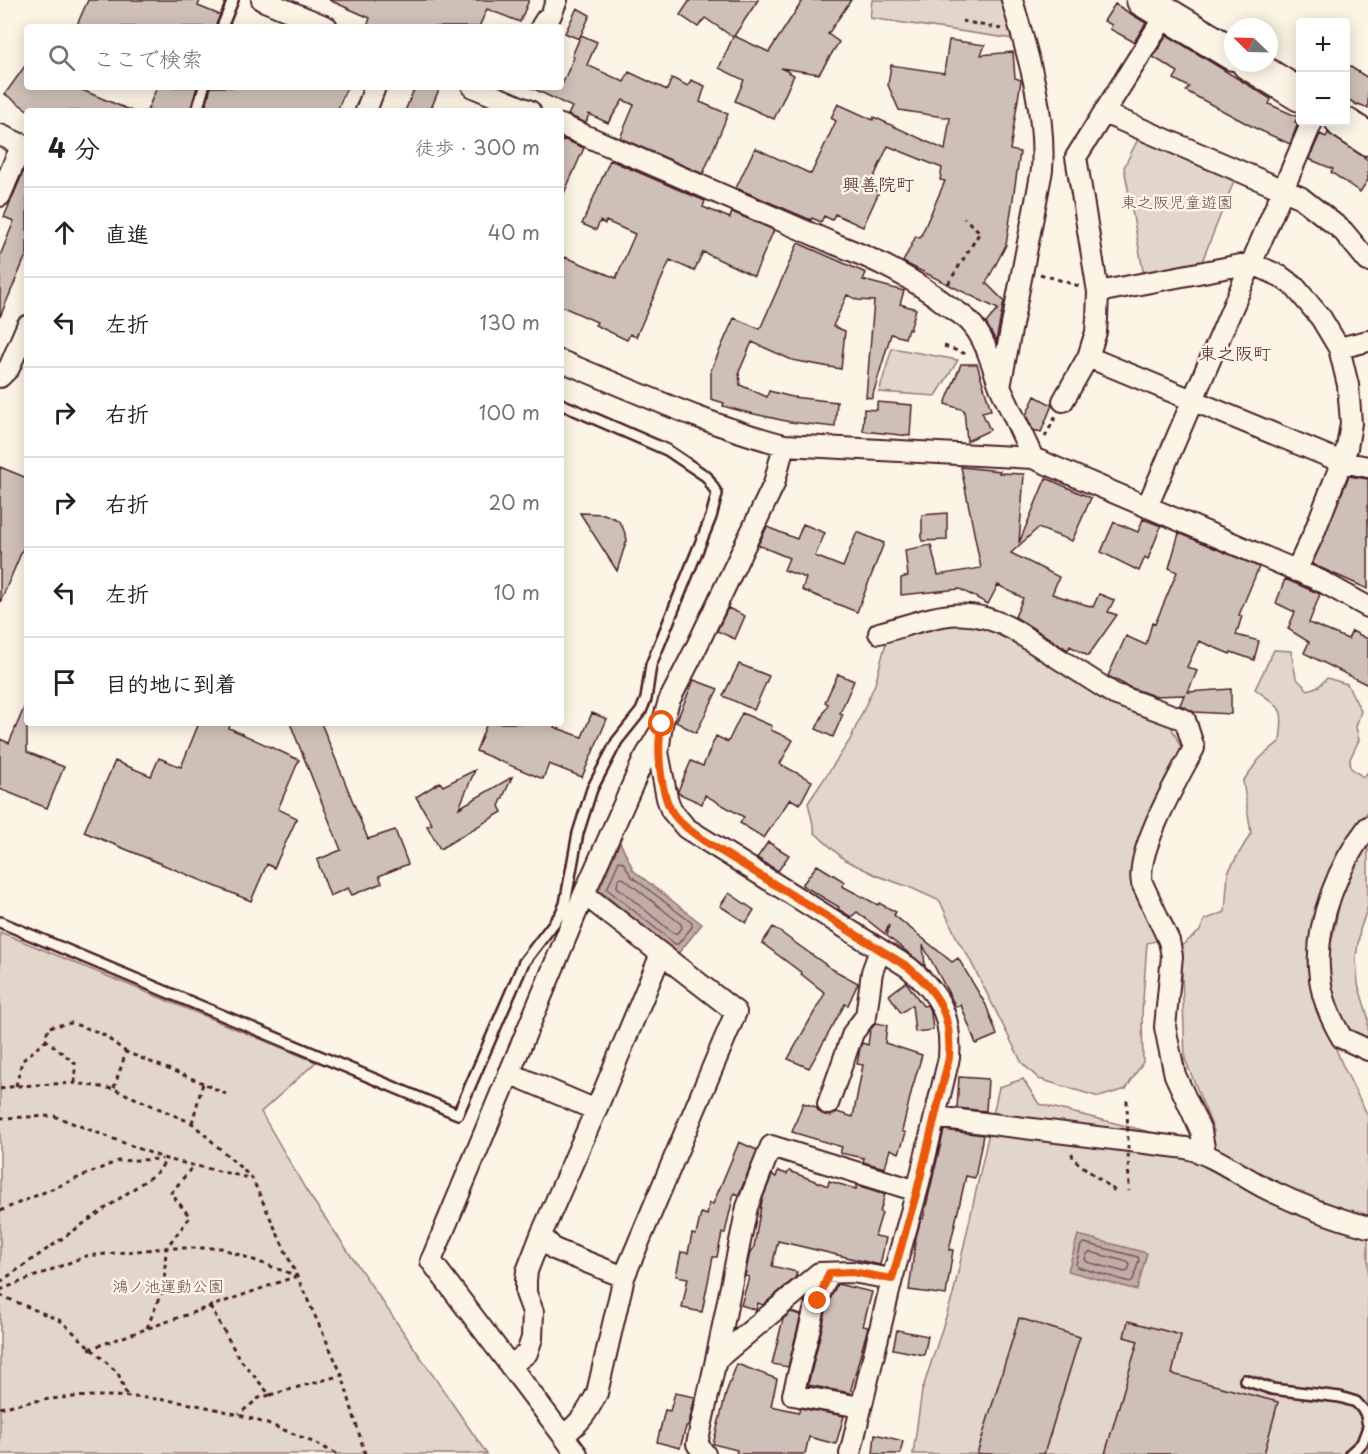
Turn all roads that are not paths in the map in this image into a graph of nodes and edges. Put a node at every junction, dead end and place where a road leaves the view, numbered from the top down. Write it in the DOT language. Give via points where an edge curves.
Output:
graph roads {
  1 [pos="233,0"];
  2 [pos="262,0"];
  3 [pos="557,0"];
  4 [pos="1012,0"];
  5 [pos="1153,5"];
  6 [pos="223,24"];
  7 [pos="320,24"];
  8 [pos="543,24"];
  9 [pos="1224,48"];
  10 [pos="1263,72"];
  11 [pos="203,90"];
  12 [pos="374,90"];
  13 [pos="488,90"];
  14 [pos="1296,93"];
  15 [pos="509,94"];
  16 [pos="198,108"];
  17 [pos="367,108"];
  18 [pos="526,108"];
  19 [pos="1104,113"];
  20 [pos="564,126"];
  21 [pos="1310,126"];
  22 [pos="1348,126"];
  23 [pos="0,135"];
  24 [pos="1368,139"];
  25 [pos="24,146"];
  26 [pos="1282,189"];
  27 [pos="0,196"];
  28 [pos="1368,261"];
  29 [pos="1251,263"];
  30 [pos="1098,292"];
  31 [pos="24,333"];
  32 [pos="1368,341"];
  33 [pos="1339,348"];
  34 [pos="1088,357"];
  35 [pos="564,362"];
  36 [pos="0,377"];
  37 [pos="1000,387"];
  38 [pos="1064,401"];
  39 [pos="1192,401"];
  40 [pos="564,406"];
  41 [pos="784,445"];
  42 [pos="1033,458"];
  43 [pos="1342,462"];
  44 [pos="1368,467"];
  45 [pos="1147,507"];
  46 [pos="1296,571"];
  47 [pos="1368,607"];
  48 [pos="879,633"];
  49 [pos="659,733"];
  50 [pos="1368,826"];
  51 [pos="584,894"];
  52 [pos="0,922"];
  53 [pos="880,950"];
  54 [pos="662,954"];
  55 [pos="1368,1050"];
  56 [pos="509,1073"];
  57 [pos="828,1104"];
  58 [pos="596,1110"];
  59 [pos="935,1117"];
  60 [pos="1205,1153"];
  61 [pos="917,1191"];
  62 [pos="1368,1227"];
  63 [pos="541,1235"];
  64 [pos="829,1273"];
  65 [pos="624,1277"];
  66 [pos="892,1279"];
  67 [pos="716,1360"];
  68 [pos="510,1365"];
  69 [pos="1245,1380"];
  70 [pos="861,1407"];
  71 [pos="1368,1426"];
  72 [pos="563,1436"];
  73 [pos="576,1454"];
  74 [pos="705,1454"];
  75 [pos="850,1454"];
  76 [pos="1350,1454"];
  1 -- 6 [label="lane"];
  2 -- 7 [label="street"];
  3 -- 8 [label="street"];
  4 -- 37 [label="street" via="1038,100 1043,152"];
  5 -- 9 [label="highway"];
  5 -- 19 [label="street"];
  10 -- 14 [label="highway"];
  11 -- 16 [label="lane"];
  12 -- 17 [label="street"];
  13 -- 15 [label="street"];
  15 -- 18 [label="street"];
  19 -- 26 [label="street"];
  19 -- 30 [label="street" via="1076,157"];
  20 -- 37 [label="street" via="876,260 970,322 981,338"];
  21 -- 26 [label="street"];
  22 -- 24 [label="highway"];
  23 -- 25 [label="street"];
  25 -- 27 [label="street"];
  26 -- 28 [label="street" via="1300,197 1343,231"];
  26 -- 29 [label="street"];
  29 -- 30 [label="street"];
  29 -- 33 [label="street" via="1295,287"];
  29 -- 39 [label="street"];
  30 -- 34 [label="street" via="1095,332"];
  31 -- 36 [label="street" via="9,368"];
  32 -- 33 [label="street"];
  33 -- 43 [label="street" via="1351,423"];
  34 -- 38 [label="street"];
  34 -- 39 [label="street"];
  35 -- 41 [label="street" via="743,434"];
  37 -- 42 [label="street"];
  39 -- 43 [label="street"];
  39 -- 45 [label="street"];
  40 -- 52 [label="lane" via="667,450 708,477 717,494 651,664 641,711 617,741 589,796 573,853 565,904 524,962 458,1114"];
  41 -- 42 [label="street"];
  41 -- 49 [label="street" via="774,484 669,701"];
  42 -- 45 [label="street"];
  43 -- 44 [label="street"];
  43 -- 46 [label="street"];
  45 -- 46 [label="street"];
  46 -- 47 [label="street"];
  48 -- 60 [label="street" via="951,613 977,615 1014,630 1114,694 1185,720 1194,748 1148,845 1140,874 1169,941 1172,956 1165,1027 1175,1075 1201,1131"];
  49 -- 51 [label="street"];
  49 -- 53 [label="street" via="664,788 676,818 703,840"];
  50 -- 55 [label="street" via="1335,882 1318,969 1327,1008 1342,1038"];
  51 -- 54 [label="street"];
  51 -- 56 [label="street"];
  53 -- 57 [label="street" via="872,972 866,1016 853,1033"];
  53 -- 59 [label="street" via="922,979 936,996 948,1022 949,1058"];
  54 -- 58 [label="street"];
  54 -- 65 [label="street" via="736,1012"];
  56 -- 58 [label="street"];
  56 -- 68 [label="street" via="431,1262"];
  58 -- 63 [label="street"];
  59 -- 60 [label="street"];
  59 -- 61 [label="street"];
  60 -- 62 [label="street" via="1268,1189"];
  61 -- 66 [label="street"];
  61 -- 67 [label="street" via="771,1146 747,1206"];
  63 -- 65 [label="street" via="554,1249"];
  63 -- 68 [label="street" via="526,1281 534,1318 532,1338 527,1353"];
  64 -- 66 [label="street" via="852,1272"];
  64 -- 67 [label="street" via="819,1273"];
  64 -- 70 [label="street" via="816,1303 793,1395"];
  65 -- 72 [label="street" via="597,1393 579,1424"];
  66 -- 70 [label="street"];
  67 -- 74 [label="street" via="697,1444"];
  68 -- 72 [label="street"];
  69 -- 71 [label="lane" via="1272,1389 1356,1402 1365,1412"];
  70 -- 75 [label="street"];
  71 -- 76 [label="lane" via="1362,1443"];
  72 -- 73 [label="street"];
}
